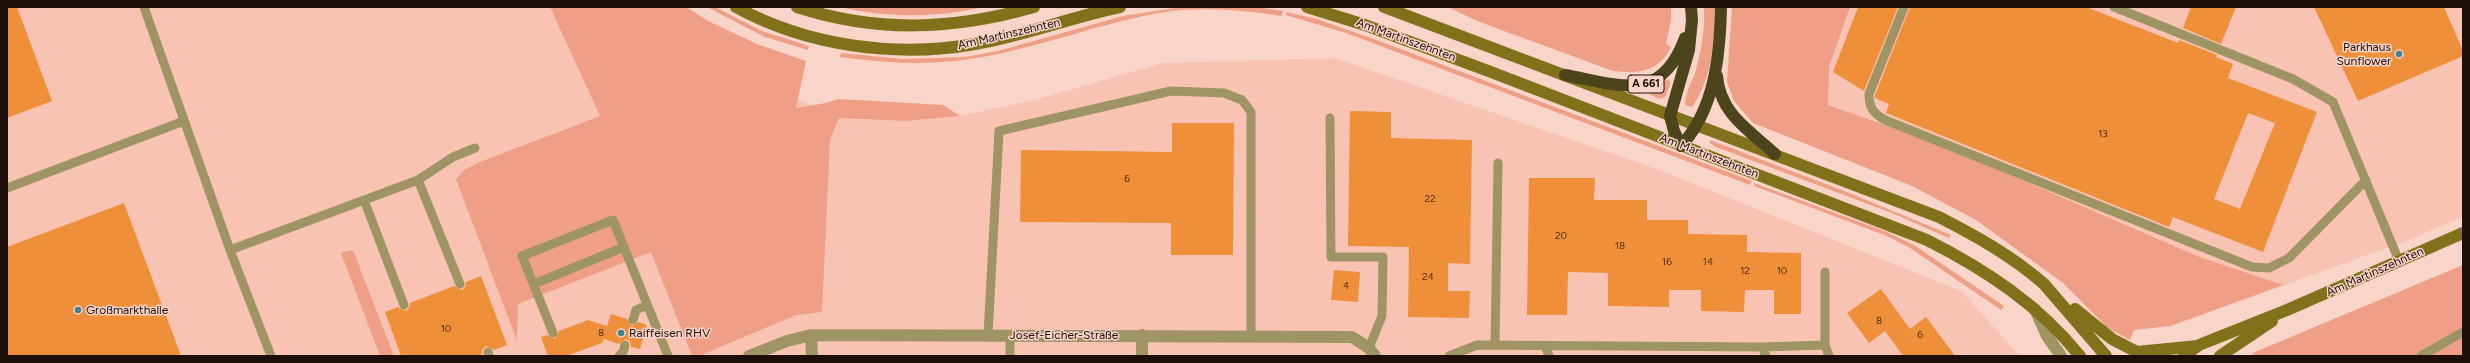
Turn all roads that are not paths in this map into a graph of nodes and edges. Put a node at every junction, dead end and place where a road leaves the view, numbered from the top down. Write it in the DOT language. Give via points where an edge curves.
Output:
graph roads {
  1 [pos="144,7"];
  2 [pos="736,7"];
  3 [pos="797,7"];
  4 [pos="1034,7"];
  5 [pos="1120,7"];
  6 [pos="1307,7"];
  7 [pos="1384,7"];
  8 [pos="1691,7"];
  9 [pos="1721,7"];
  10 [pos="1904,7"];
  11 [pos="2114,7"];
  12 [pos="1692,20"];
  13 [pos="1716,69"];
  14 [pos="1565,75"];
  15 [pos="1670,116"];
  16 [pos="1330,118"];
  17 [pos="184,121"];
  18 [pos="1697,125"];
  19 [pos="1681,146"];
  20 [pos="475,148"];
  21 [pos="1775,154"];
  22 [pos="1498,163"];
  23 [pos="418,180"];
  24 [pos="2366,180"];
  25 [pos="7,188"];
  26 [pos="364,200"];
  27 [pos="2463,233"];
  28 [pos="624,247"];
  29 [pos="230,250"];
  30 [pos="2399,261"];
  31 [pos="1825,272"];
  32 [pos="460,284"];
  33 [pos="534,284"];
  34 [pos="2044,284"];
  35 [pos="404,305"];
  36 [pos="647,305"];
  37 [pos="2034,308"];
  38 [pos="2287,310"];
  39 [pos="632,320"];
  40 [pos="2463,332"];
  41 [pos="554,333"];
  42 [pos="811,335"];
  43 [pos="988,335"];
  44 [pos="1010,335"];
  45 [pos="1142,335"];
  46 [pos="1251,336"];
  47 [pos="625,345"];
  48 [pos="1496,345"];
  49 [pos="1825,345"];
  50 [pos="2199,345"];
  51 [pos="1546,346"];
  52 [pos="1762,347"];
  53 [pos="1736,351"];
  54 [pos="1372,352"];
  55 [pos="271,356"];
  56 [pos="619,356"];
  57 [pos="668,356"];
  58 [pos="750,356"];
  59 [pos="812,356"];
  60 [pos="1010,356"];
  61 [pos="1142,356"];
  62 [pos="1449,356"];
  63 [pos="1549,356"];
  64 [pos="1766,356"];
  65 [pos="1829,356"];
  66 [pos="2061,356"];
  67 [pos="2080,356"];
  68 [pos="2106,356"];
  69 [pos="2184,356"];
  70 [pos="2220,356"];
  71 [pos="2421,356"];
  1 -- 17 [label="lane"];
  2 -- 5 [label="main road, Am Martinszehnten" via="799,32 834,41 893,49 931,49 975,44"];
  3 -- 4 [label="main road, Am Martinszehnten" via="848,21 888,26 922,26 954,24"];
  6 -- 19 [label="main road, Am Martinszehnten" via="1365,25"];
  7 -- 14 [label="main road, Am Martinszehnten"];
  8 -- 12 [label="highway, A 661"];
  9 -- 13 [label="highway"];
  10 -- 24 [label="lane" via="1870,94 1871,109 1875,114 2246,264 2269,268 2288,258"];
  11 -- 24 [label="lane" via="2293,79 2328,98 2338,111"];
  12 -- 14 [label="highway, A 661" via="1677,58 1652,82 1642,86 1630,86"];
  12 -- 15 [label="highway, A 661" via="1689,50"];
  13 -- 18 [label="highway" via="1709,97"];
  13 -- 21 [label="highway" via="1718,86 1727,110"];
  14 -- 15 [label="main road, Am Martinszehnten"];
  15 -- 18 [label="main road, Am Martinszehnten"];
  15 -- 19 [label="highway"];
  16 -- 54 [label="lane" via="1331,257 1383,257 1382,316"];
  17 -- 25 [label="lane"];
  17 -- 29 [label="lane"];
  18 -- 19 [label="highway"];
  18 -- 21 [label="main road, Am Martinszehnten"];
  19 -- 37 [label="main road, Am Martinszehnten" via="1927,240 1992,276"];
  20 -- 23 [label="lane" via="453,157"];
  21 -- 34 [label="main road, Am Martinszehnten" via="1939,217 2014,260"];
  22 -- 48 [label="lane"];
  23 -- 26 [label="lane"];
  23 -- 32 [label="lane"];
  24 -- 30 [label="lane"];
  26 -- 29 [label="lane"];
  26 -- 35 [label="lane"];
  27 -- 30 [label="main road, Am Martinszehnten"];
  28 -- 33 [label="lane"];
  28 -- 33 [label="lane" via="613,220 522,256"];
  28 -- 36 [label="lane"];
  29 -- 55 [label="lane"];
  30 -- 38 [label="main road, Am Martinszehnten"];
  31 -- 49 [label="lane"];
  33 -- 41 [label="lane"];
  34 -- 50 [label="main road" via="2124,347 2137,352 2147,352"];
  34 -- 68 [label="main road, Am Martinszehnten"];
  36 -- 39 [label="lane" via="636,310"];
  36 -- 57 [label="lane"];
  37 -- 66 [label="street" via="2047,336"];
  37 -- 67 [label="main road, Am Martinszehnten"];
  38 -- 50 [label="main road, Am Martinszehnten"];
  38 -- 70 [label="main road, Am Martinszehnten"];
  40 -- 71 [label="lane"];
  42 -- 43 [label="street, Josef-Eicher-Straße"];
  42 -- 58 [label="street, Josef-Eicher-Straße" via="787,341"];
  42 -- 59 [label="street"];
  43 -- 44 [label="street, Josef-Eicher-Straße"];
  43 -- 46 [label="lane" via="999,131 1171,91 1224,93 1242,100 1251,112"];
  44 -- 45 [label="street, Josef-Eicher-Straße"];
  44 -- 60 [label="lane"];
  45 -- 46 [label="street, Josef-Eicher-Straße"];
  45 -- 61 [label="street"];
  46 -- 54 [label="street, Josef-Eicher-Straße" via="1352,338"];
  47 -- 56 [label="lane"];
  48 -- 51 [label="lane"];
  48 -- 62 [label="lane" via="1477,345"];
  49 -- 52 [label="lane"];
  49 -- 65 [label="lane"];
  50 -- 69 [label="main road, Am Martinszehnten"];
  51 -- 53 [label="lane"];
  51 -- 63 [label="lane"];
  52 -- 53 [label="lane"];
  52 -- 64 [label="lane"];
}
